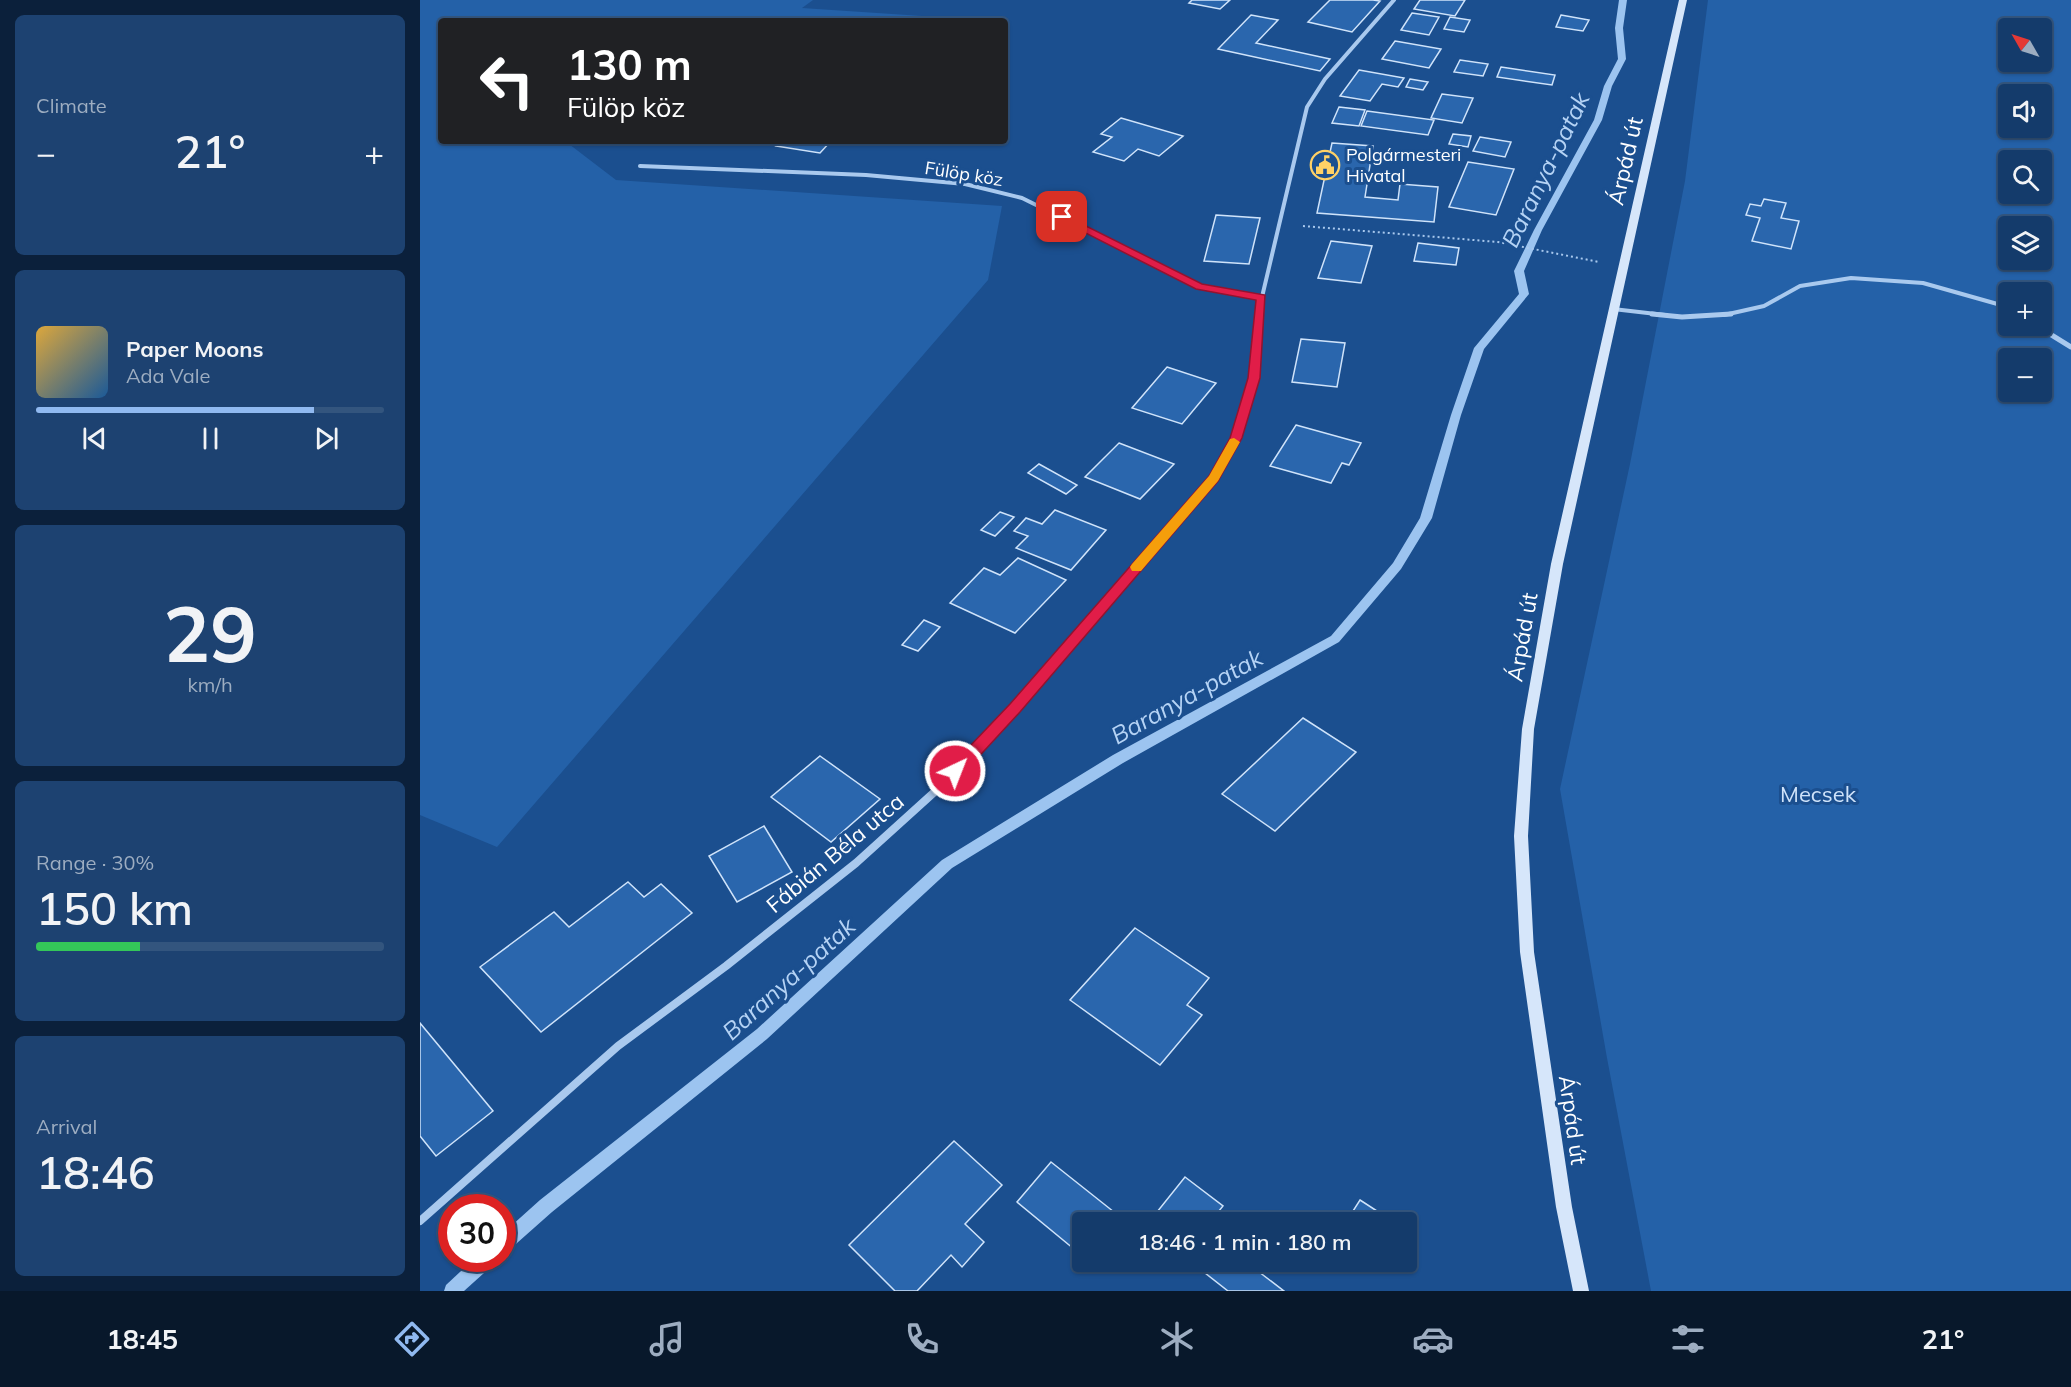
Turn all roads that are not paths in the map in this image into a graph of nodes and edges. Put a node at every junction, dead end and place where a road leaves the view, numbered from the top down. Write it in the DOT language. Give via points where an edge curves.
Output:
graph roads {
  1 [pos="1394,0"];
  2 [pos="1683,0"];
  3 [pos="640,166"];
  4 [pos="1262,297"];
  5 [pos="1998,304"];
  6 [pos="1613,309"];
  7 [pos="2052,335"];
  8 [pos="2071,347"];
  9 [pos="420,1221"];
  10 [pos="1581,1291"];
  1 -- 4 [label="street, Fábián Béla utca" via="1325,79 1307,107"];
  2 -- 6 [label="main road, Árpád út"];
  3 -- 4 [label="street, Fülöp köz" via="866,175 965,184 1022,198 1200,286"];
  4 -- 9 [label="street, Fábián Béla utca" via="1254,378 1236,438 1213,478 1015,708 940,787 856,864 618,1046"];
  5 -- 6 [label="street" via="1923,283 1851,278 1800,286 1764,306 1724,315 1682,317"];
  6 -- 10 [label="main road, Árpád út" via="1557,564 1527,729 1521,836 1527,952 1564,1207"];
  7 -- 8 [label="street"];
}
